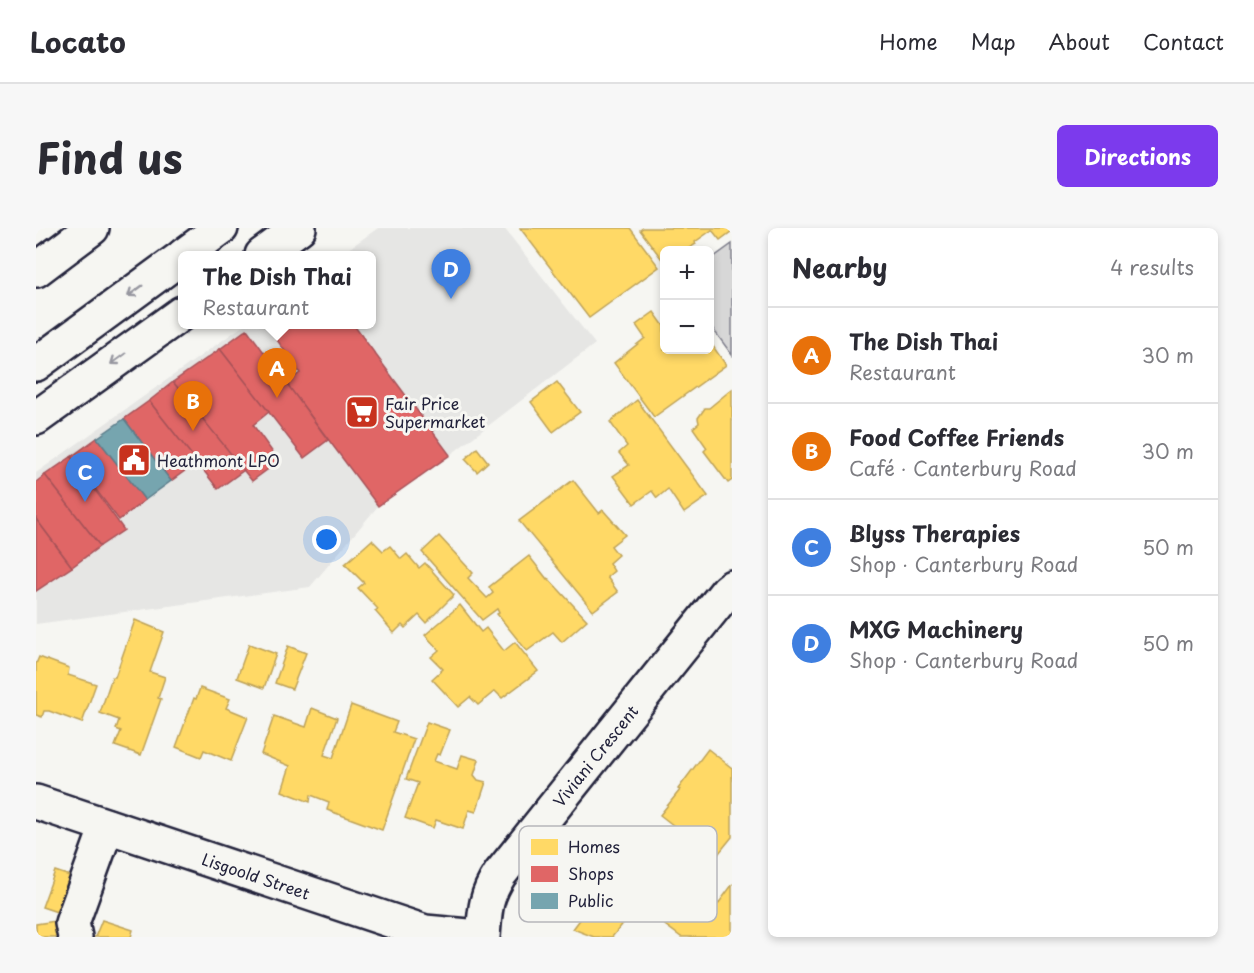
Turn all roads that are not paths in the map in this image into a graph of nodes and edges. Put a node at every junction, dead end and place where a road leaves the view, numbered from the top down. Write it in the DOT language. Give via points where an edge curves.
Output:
graph roads {
  1 [pos="92,228"];
  2 [pos="299,228"];
  3 [pos="267,251"];
  4 [pos="178,257"];
  5 [pos="36,270"];
  6 [pos="178,317"];
  7 [pos="36,364"];
  8 [pos="36,418"];
  9 [pos="732,587"];
  10 [pos="36,802"];
  11 [pos="107,826"];
  12 [pos="539,826"];
  13 [pos="519,850"];
  14 [pos="75,937"];
  15 [pos="481,937"];
  1 -- 5 [label="street"];
  2 -- 3 [label="street"];
  4 -- 7 [label="street, one-way"];
  6 -- 8 [label="street, one-way"];
  9 -- 12 [label="street, Viviani Crescent"];
  10 -- 11 [label="street, Lisgoold Street"];
  11 -- 14 [label="street" via="72,923"];
  11 -- 15 [label="street, Lisgoold Street" via="425,932"];
  13 -- 15 [label="street, Viviani Crescent" via="491,887"];
}
